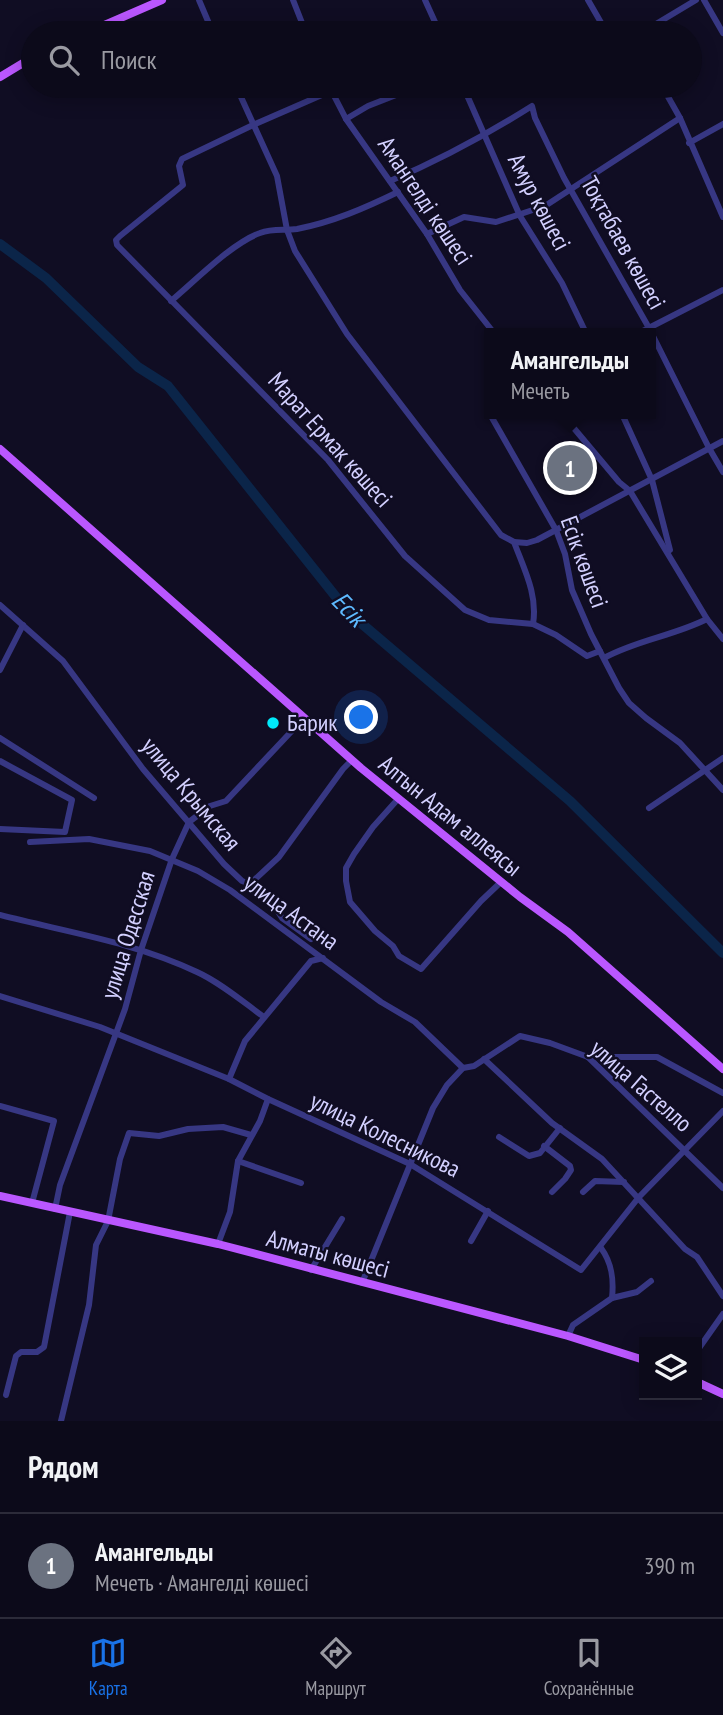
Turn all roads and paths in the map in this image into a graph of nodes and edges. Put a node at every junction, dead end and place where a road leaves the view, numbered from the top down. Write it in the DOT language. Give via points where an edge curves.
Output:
graph roads {
  1 [pos="162,0"];
  2 [pos="199,0"];
  3 [pos="293,0"];
  4 [pos="425,0"];
  5 [pos="587,0"];
  6 [pos="695,0"];
  7 [pos="704,0"];
  8 [pos="114,21"];
  9 [pos="208,21"];
  10 [pos="301,21"];
  11 [pos="435,21"];
  12 [pos="600,21"];
  13 [pos="661,21"];
  14 [pos="723,33"];
  15 [pos="21,64"];
  16 [pos="0,77"];
  17 [pos="241,98"];
  18 [pos="309,98"];
  19 [pos="335,98"];
  20 [pos="388,98"];
  21 [pos="468,98"];
  22 [pos="669,98"];
  23 [pos="680,118"];
  24 [pos="346,119"];
  25 [pos="723,124"];
  26 [pos="253,125"];
  27 [pos="485,136"];
  28 [pos="689,143"];
  29 [pos="390,181"];
  30 [pos="572,189"];
  31 [pos="398,192"];
  32 [pos="520,216"];
  33 [pos="723,217"];
  34 [pos="287,230"];
  35 [pos="427,234"];
  36 [pos="723,290"];
  37 [pos="171,301"];
  38 [pos="490,328"];
  39 [pos="584,328"];
  40 [pos="649,328"];
  41 [pos="656,342"];
  42 [pos="495,419"];
  43 [pos="566,419"];
  44 [pos="624,419"];
  45 [pos="723,441"];
  46 [pos="0,449"];
  47 [pos="709,449"];
  48 [pos="723,472"];
  49 [pos="652,480"];
  50 [pos="631,491"];
  51 [pos="556,530"];
  52 [pos="514,542"];
  53 [pos="672,557"];
  54 [pos="0,605"];
  55 [pos="707,619"];
  56 [pos="533,624"];
  57 [pos="23,625"];
  58 [pos="723,639"];
  59 [pos="602,654"];
  60 [pos="1,668"];
  61 [pos="304,718"];
  62 [pos="0,738"];
  63 [pos="723,758"];
  64 [pos="352,760"];
  65 [pos="0,761"];
  66 [pos="706,769"];
  67 [pos="723,790"];
  68 [pos="94,798"];
  69 [pos="398,799"];
  70 [pos="649,808"];
  71 [pos="188,822"];
  72 [pos="0,829"];
  73 [pos="30,842"];
  74 [pos="172,859"];
  75 [pos="501,882"];
  76 [pos="250,884"];
  77 [pos="0,915"];
  78 [pos="311,939"];
  79 [pos="141,950"];
  80 [pos="323,958"];
  81 [pos="0,996"];
  82 [pos="264,1017"];
  83 [pos="115,1034"];
  84 [pos="588,1058"];
  85 [pos="484,1059"];
  86 [pos="463,1068"];
  87 [pos="723,1069"];
  88 [pos="229,1079"];
  89 [pos="723,1093"];
  90 [pos="268,1099"];
  91 [pos="0,1106"];
  92 [pos="723,1111"];
  93 [pos="559,1128"];
  94 [pos="251,1135"];
  95 [pos="499,1137"];
  96 [pos="544,1146"];
  97 [pos="685,1150"];
  98 [pos="238,1161"];
  99 [pos="410,1164"];
  100 [pos="624,1182"];
  101 [pos="301,1184"];
  102 [pos="723,1188"];
  103 [pos="552,1192"];
  104 [pos="583,1192"];
  105 [pos="0,1196"];
  106 [pos="639,1198"];
  107 [pos="32,1203"];
  108 [pos="55,1209"];
  109 [pos="488,1211"];
  110 [pos="70,1212"];
  111 [pos="342,1219"];
  112 [pos="108,1221"];
  113 [pos="471,1241"];
  114 [pos="218,1244"];
  115 [pos="601,1248"];
  116 [pos="312,1270"];
  117 [pos="651,1281"];
  118 [pos="362,1283"];
  119 [pos="723,1296"];
  120 [pos="612,1298"];
  121 [pos="723,1314"];
  122 [pos="568,1335"];
  123 [pos="702,1345"];
  124 [pos="639,1358"];
  125 [pos="702,1384"];
  126 [pos="723,1394"];
  127 [pos="6,1395"];
  128 [pos="61,1421"];
  1 -- 8 [label="main road"];
  2 -- 9 [label="street"];
  3 -- 10 [label="street"];
  4 -- 11 [label="street"];
  5 -- 12 [label="street"];
  6 -- 13 [label="street"];
  7 -- 14 [label="street"];
  15 -- 16 [label="main road"];
  17 -- 26 [label="street"];
  18 -- 26 [label="street"];
  19 -- 24 [label="street, Амангелді көшесі"];
  20 -- 24 [label="street"];
  21 -- 27 [label="street, Амур көшесі"];
  22 -- 23 [label="street"];
  23 -- 28 [label="street"];
  23 -- 30 [label="street"];
  24 -- 29 [label="street, Амангелді көшесі"];
  25 -- 28 [label="street"];
  26 -- 34 [label="street" via="277,176"];
  26 -- 37 [label="street, Марат Ермак көшесі" via="182,159 183,185 116,240"];
  27 -- 29 [label="street"];
  27 -- 30 [label="street, Тоқтабаев көшесі" via="532,106"];
  27 -- 32 [label="street, Амур көшесі"];
  28 -- 33 [label="street"];
  29 -- 31 [label="street, Амангелді көшесі"];
  30 -- 32 [label="street"];
  30 -- 40 [label="street, Тоқтабаев көшесі"];
  31 -- 34 [label="street" via="347,215"];
  31 -- 35 [label="street, Амангелді көшесі"];
  32 -- 35 [label="street" via="496,222 464,217"];
  32 -- 39 [label="street, Амур көшесі"];
  34 -- 37 [label="street" via="268,230 246,240"];
  34 -- 52 [label="street" via="295,251 347,334 501,535"];
  35 -- 38 [label="street, Амангелді көшесі" via="460,290"];
  36 -- 40 [label="street"];
  37 -- 56 [label="street, Марат Ермак көшесі" via="328,460 405,555 465,610 489,620"];
  41 -- 47 [label="street, Тоқтабаев көшесі"];
  42 -- 51 [label="street, Есік көшесі"];
  43 -- 50 [label="street"];
  44 -- 49 [label="street"];
  45 -- 47 [label="street"];
  46 -- 61 [label="main road, Алтын Адам аллеясы"];
  47 -- 48 [label="street, Тоқтабаев көшесі"];
  47 -- 49 [label="street"];
  49 -- 50 [label="street"];
  49 -- 53 [label="street"];
  50 -- 51 [label="street"];
  50 -- 53 [label="street"];
  51 -- 52 [label="street" via="527,543"];
  51 -- 59 [label="street, Есік көшесі" via="572,590"];
  52 -- 56 [label="street" via="533,594"];
  53 -- 55 [label="street"];
  54 -- 57 [label="street, улица Крымская"];
  55 -- 58 [label="street"];
  55 -- 59 [label="street"];
  56 -- 59 [label="street" via="587,656"];
  57 -- 60 [label="street"];
  57 -- 71 [label="street, улица Крымская" via="63,661 142,769"];
  59 -- 66 [label="street, Есік көшесі" via="629,703"];
  61 -- 64 [label="main road, Алтын Адам аллеясы"];
  61 -- 71 [label="street" via="226,802"];
  62 -- 68 [label="street"];
  63 -- 66 [label="street"];
  64 -- 69 [label="main road, Алтын Адам аллеясы"];
  64 -- 76 [label="street, улица Крымская" via="279,857"];
  65 -- 72 [label="street" via="72,800 65,832"];
  66 -- 67 [label="street, Есік көшесі"];
  66 -- 70 [label="street"];
  69 -- 75 [label="main road, Алтын Адам аллеясы"];
  69 -- 75 [label="street" via="354,854 346,868 346,881 351,902 399,956 421,969"];
  71 -- 74 [label="street, улица Одесская"];
  71 -- 76 [label="street, улица Крымская" via="224,864"];
  73 -- 74 [label="street, улица Астана" via="89,839"];
  74 -- 79 [label="street, улица Одесская"];
  74 -- 80 [label="street, улица Астана" via="230,890"];
  75 -- 87 [label="main road, Алтын Адам аллеясы" via="568,932"];
  76 -- 78 [label="street" via="271,900 282,918"];
  77 -- 79 [label="street"];
  79 -- 82 [label="street" via="200,973"];
  79 -- 83 [label="street, улица Одесская"];
  80 -- 82 [label="street" via="311,961"];
  80 -- 86 [label="street, улица Астана" via="415,1022"];
  81 -- 83 [label="street, улица Колесникова"];
  82 -- 88 [label="street" via="245,1041"];
  83 -- 88 [label="street, улица Колесникова"];
  83 -- 108 [label="street, улица Одесская"];
  84 -- 85 [label="street, улица Гастелло" via="550,1042 520,1036"];
  84 -- 89 [label="street" via="657,1056"];
  84 -- 97 [label="street, улица Гастелло"];
  85 -- 86 [label="street"];
  85 -- 93 [label="street"];
  86 -- 99 [label="street" via="433,1108"];
  88 -- 90 [label="street, улица Колесникова"];
  90 -- 94 [label="street"];
  90 -- 99 [label="street, улица Колесникова"];
  91 -- 107 [label="street" via="54,1121"];
  92 -- 97 [label="street, улица Колесникова"];
  93 -- 96 [label="street"];
  93 -- 100 [label="street" via="602,1159"];
  94 -- 98 [label="street"];
  94 -- 112 [label="street" via="223,1127 159,1136 129,1133"];
  95 -- 96 [label="street" via="529,1156 540,1153"];
  96 -- 103 [label="street" via="571,1170"];
  97 -- 102 [label="street, улица Гастелло"];
  97 -- 106 [label="street, улица Колесникова"];
  98 -- 101 [label="street"];
  98 -- 114 [label="street" via="230,1212"];
  99 -- 109 [label="street, улица Колесникова"];
  99 -- 118 [label="street"];
  100 -- 104 [label="street" via="595,1181"];
  100 -- 106 [label="street"];
  105 -- 107 [label="main road, Алматы көшесі"];
  106 -- 115 [label="street, улица Колесникова"];
  106 -- 119 [label="street" via="685,1249 697,1256"];
  107 -- 108 [label="main road, Алматы көшесі"];
  108 -- 110 [label="main road, Алматы көшесі"];
  109 -- 113 [label="street"];
  109 -- 115 [label="street, улица Колесникова" via="581,1270"];
  110 -- 112 [label="main road, Алматы көшесі"];
  110 -- 127 [label="street" via="44,1347 16,1356"];
  111 -- 116 [label="street"];
  112 -- 114 [label="main road, Алматы көшесі"];
  112 -- 128 [label="street" via="96,1245 89,1305"];
  114 -- 116 [label="main road, Алматы көшесі"];
  115 -- 120 [label="street" via="611,1270"];
  116 -- 118 [label="main road, Алматы көшесі"];
  117 -- 120 [label="street" via="637,1292"];
  118 -- 122 [label="main road, Алматы көшесі"];
  120 -- 122 [label="street" via="573,1325"];
  121 -- 123 [label="street"];
  122 -- 124 [label="main road, Алматы көшесі"];
  125 -- 126 [label="main road"];
}
